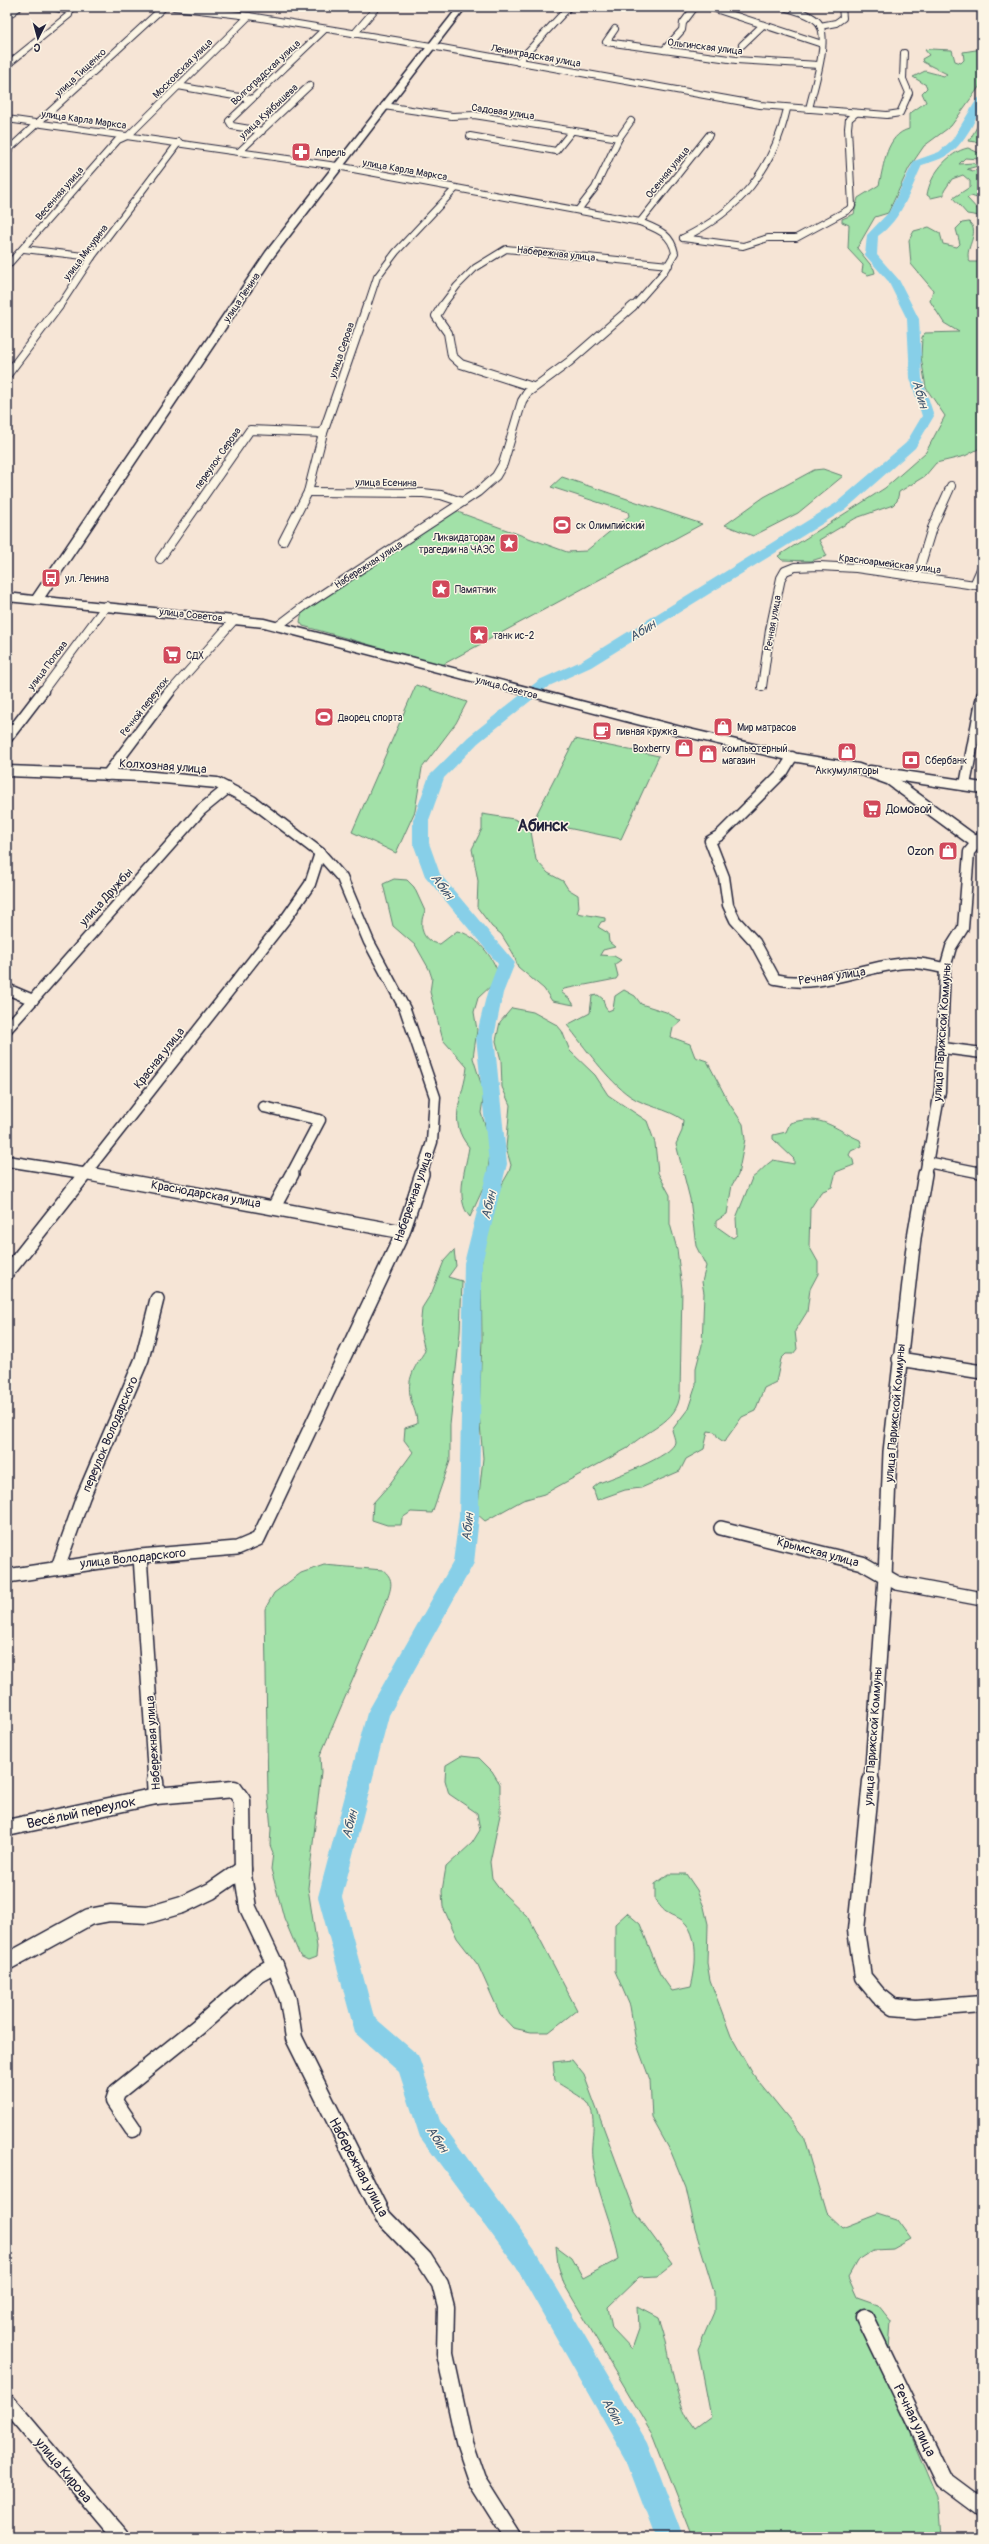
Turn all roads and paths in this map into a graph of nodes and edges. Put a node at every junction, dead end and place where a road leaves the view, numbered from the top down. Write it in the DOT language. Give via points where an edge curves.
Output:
graph roads {
  1 [pos="19,7"];
  2 [pos="52,7"];
  3 [pos="164,7"];
  4 [pos="174,7"];
  5 [pos="377,7"];
  6 [pos="462,7"];
  7 [pos="569,7"];
  8 [pos="695,7"];
  9 [pos="709,7"];
  10 [pos="784,7"];
  11 [pos="842,7"];
  12 [pos="7,16"];
  13 [pos="249,16"];
  14 [pos="763,25"];
  15 [pos="820,26"];
  16 [pos="325,29"];
  17 [pos="615,29"];
  18 [pos="354,34"];
  19 [pos="822,44"];
  20 [pos="742,45"];
  21 [pos="431,46"];
  22 [pos="664,50"];
  23 [pos="904,53"];
  24 [pos="518,62"];
  25 [pos="7,65"];
  26 [pos="819,65"];
  27 [pos="178,86"];
  28 [pos="310,86"];
  29 [pos="250,99"];
  30 [pos="384,106"];
  31 [pos="788,109"];
  32 [pos="809,109"];
  33 [pos="856,113"];
  34 [pos="7,119"];
  35 [pos="631,121"];
  36 [pos="39,123"];
  37 [pos="262,131"];
  38 [pos="572,131"];
  39 [pos="129,135"];
  40 [pos="709,135"];
  41 [pos="470,136"];
  42 [pos="619,138"];
  43 [pos="179,142"];
  44 [pos="7,151"];
  45 [pos="240,151"];
  46 [pos="337,166"];
  47 [pos="456,188"];
  48 [pos="578,210"];
  49 [pos="640,222"];
  50 [pos="684,238"];
  51 [pos="673,242"];
  52 [pos="24,249"];
  53 [pos="92,257"];
  54 [pos="669,265"];
  55 [pos="7,266"];
  56 [pos="7,375"];
  57 [pos="533,387"];
  58 [pos="324,434"];
  59 [pos="951,486"];
  60 [pos="308,492"];
  61 [pos="462,502"];
  62 [pos="283,541"];
  63 [pos="160,559"];
  64 [pos="795,567"];
  65 [pos="982,568"];
  66 [pos="916,576"];
  67 [pos="978,585"];
  68 [pos="7,597"];
  69 [pos="37,600"];
  70 [pos="106,606"];
  71 [pos="235,619"];
  72 [pos="278,626"];
  73 [pos="762,687"];
  74 [pos="982,696"];
  75 [pos="7,738"];
  76 [pos="792,757"];
  77 [pos="7,771"];
  78 [pos="870,772"];
  79 [pos="107,775"];
  80 [pos="965,785"];
  81 [pos="228,788"];
  82 [pos="982,788"];
  83 [pos="980,842"];
  84 [pos="320,853"];
  85 [pos="945,968"];
  86 [pos="7,989"];
  87 [pos="33,1000"];
  88 [pos="7,1028"];
  89 [pos="942,1048"];
  90 [pos="982,1053"];
  91 [pos="264,1107"];
  92 [pos="7,1161"];
  93 [pos="927,1162"];
  94 [pos="85,1173"];
  95 [pos="982,1173"];
  96 [pos="274,1207"];
  97 [pos="404,1232"];
  98 [pos="7,1273"];
  99 [pos="157,1299"];
  100 [pos="899,1359"];
  101 [pos="982,1372"];
  102 [pos="721,1528"];
  103 [pos="258,1538"];
  104 [pos="140,1556"];
  105 [pos="58,1567"];
  106 [pos="7,1576"];
  107 [pos="885,1577"];
  108 [pos="982,1599"];
  109 [pos="156,1796"];
  110 [pos="7,1828"];
  111 [pos="243,1869"];
  112 [pos="7,1962"];
  113 [pos="275,1965"];
  114 [pos="982,2004"];
  115 [pos="133,2129"];
  116 [pos="865,2318"];
  117 [pos="7,2402"];
  118 [pos="982,2508"];
  119 [pos="121,2537"];
  120 [pos="513,2537"];
  1 -- 12 [label="street"];
  2 -- 25 [label="street" via="70,11 69,15"];
  3 -- 36 [label="street, улица Тищенко"];
  4 -- 13 [label="street, Ленинградская улица"];
  5 -- 18 [label="street"];
  6 -- 21 [label="main road, улица Ленина"];
  7 -- 24 [label="street"];
  8 -- 22 [label="street" via="682,30"];
  9 -- 14 [label="street"];
  10 -- 15 [label="street" via="817,22"];
  11 -- 15 [label="street" via="843,18 836,23"];
  13 -- 16 [label="street, Ленинградская улица"];
  13 -- 27 [label="street, Московская улица"];
  14 -- 19 [label="street"];
  14 -- 20 [label="street"];
  15 -- 19 [label="street"];
  16 -- 18 [label="street, Ленинградская улица"];
  16 -- 29 [label="street, Волгоградская улица"];
  17 -- 22 [label="street, Ольгинская улица" via="606,42"];
  18 -- 21 [label="street, Ленинградская улица"];
  19 -- 26 [label="street"];
  21 -- 24 [label="street, Ленинградская улица"];
  21 -- 30 [label="main road, улица Ленина"];
  22 -- 26 [label="street, Ольгинская улица" via="736,60"];
  23 -- 33 [label="street, Ленинградская улица" via="903,79 909,93 903,110 895,115"];
  24 -- 31 [label="street, Ленинградская улица"];
  26 -- 32 [label="street"];
  27 -- 29 [label="street"];
  27 -- 39 [label="street, Московская улица"];
  28 -- 37 [label="street, улица Куйбышева"];
  29 -- 37 [label="street, Волгоградская улица" via="229,124"];
  30 -- 38 [label="street, Садовая улица"];
  30 -- 46 [label="main road, улица Ленина"];
  31 -- 32 [label="street, Ленинградская улица"];
  31 -- 50 [label="street" via="776,147 748,190 711,224"];
  32 -- 33 [label="street, Ленинградская улица"];
  33 -- 50 [label="street" via="849,119 848,128 852,206 848,210 796,238 768,238 743,246"];
  34 -- 36 [label="street, улица Карла Маркса"];
  35 -- 42 [label="street"];
  36 -- 39 [label="street, улица Карла Маркса"];
  36 -- 44 [label="street, улица Тищенко"];
  37 -- 45 [label="street, улица Куйбышева"];
  38 -- 41 [label="street" via="556,151 490,137"];
  38 -- 42 [label="street, Садовая улица"];
  39 -- 43 [label="street, улица Карла Маркса"];
  39 -- 52 [label="street, Весенняя улица" via="118,140"];
  40 -- 49 [label="street, Осенняя улица"];
  42 -- 48 [label="street" via="595,188"];
  43 -- 45 [label="street, улица Карла Маркса"];
  43 -- 53 [label="street, улица Мичурина"];
  45 -- 46 [label="street, улица Карла Маркса"];
  46 -- 47 [label="street, улица Карла Маркса"];
  46 -- 69 [label="main road, улица Ленина" via="266,260"];
  47 -- 48 [label="street, улица Карла Маркса"];
  47 -- 58 [label="street, улица Серова" via="396,252 377,277"];
  48 -- 49 [label="street, улица Карла Маркса"];
  49 -- 51 [label="street, улица Карла Маркса" via="664,232"];
  50 -- 51 [label="street"];
  51 -- 54 [label="street, Набережная улица" via="675,253"];
  52 -- 53 [label="street"];
  52 -- 55 [label="street, Весенняя улица"];
  53 -- 56 [label="street, улица Мичурина" via="63,301"];
  54 -- 57 [label="street, Набережная улица" via="627,313 569,362"];
  54 -- 57 [label="street, Набережная улица" via="506,249 498,252 460,282 444,300 436,316 448,333 452,356 462,364"];
  57 -- 61 [label="street, Набережная улица" via="522,401 498,473 478,492"];
  58 -- 60 [label="street, улица Серова"];
  58 -- 63 [label="street, переулок Серова" via="250,430"];
  59 -- 66 [label="street" via="932,528"];
  60 -- 61 [label="street, улица Есенина" via="423,493 441,495"];
  60 -- 62 [label="street, улица Серова"];
  61 -- 72 [label="street, Набережная улица"];
  64 -- 66 [label="street, Красноармейская улица" via="856,568"];
  64 -- 73 [label="street, Речная улица" via="785,571 781,578"];
  65 -- 67 [label="street"];
  66 -- 67 [label="street, Красноармейская улица"];
  68 -- 69 [label="main road, улица Советов"];
  69 -- 70 [label="main road, улица Советов"];
  70 -- 71 [label="main road, улица Советов"];
  70 -- 75 [label="street, улица Попова"];
  71 -- 72 [label="main road, улица Советов"];
  71 -- 79 [label="street, Речной переулок" via="173,687"];
  72 -- 76 [label="main road, улица Советов" via="560,701"];
  74 -- 80 [label="street"];
  76 -- 78 [label="main road, улица Советов"];
  76 -- 85 [label="street, Речная улица" via="783,772 720,835 710,841 724,878 732,915 755,942 776,979 783,982 801,982 840,977 909,962"];
  77 -- 79 [label="street, Колхозная улица"];
  78 -- 80 [label="street"];
  78 -- 83 [label="main road, улица Советов" via="892,781"];
  79 -- 81 [label="street, Колхозная улица" via="192,779"];
  80 -- 82 [label="street"];
  81 -- 84 [label="street, Колхозная улица" via="252,801"];
  81 -- 87 [label="street, улица Дружбы" via="201,810"];
  83 -- 85 [label="street, улица Парижской Коммуны" via="969,852 964,928 951,946"];
  84 -- 94 [label="street, Красная улица" via="310,884 287,917"];
  84 -- 97 [label="street, Набережная улица" via="342,878 369,942 405,1009 435,1097 432,1142"];
  85 -- 89 [label="street, улица Парижской Коммуны"];
  86 -- 87 [label="street"];
  87 -- 88 [label="street, улица Дружбы"];
  89 -- 90 [label="street"];
  89 -- 93 [label="street, улица Парижской Коммуны" via="940,1091"];
  91 -- 96 [label="street" via="320,1120"];
  92 -- 94 [label="street, Краснодарская улица"];
  93 -- 95 [label="street"];
  93 -- 100 [label="street, улица Парижской Коммуны" via="914,1238"];
  94 -- 96 [label="street, Краснодарская улица"];
  94 -- 98 [label="street, Красная улица"];
  96 -- 97 [label="street, Краснодарская улица"];
  97 -- 103 [label="street, Набережная улица"];
  99 -- 105 [label="street, переулок Володарского" via="142,1360 83,1497"];
  100 -- 101 [label="street"];
  100 -- 107 [label="street, улица Парижской Коммуны" via="890,1452"];
  102 -- 107 [label="street, Крымская улица" via="862,1563"];
  103 -- 104 [label="street, улица Володарского" via="237,1548"];
  104 -- 105 [label="street, улица Володарского"];
  104 -- 109 [label="street, Набережная улица"];
  105 -- 106 [label="street, улица Володарского"];
  107 -- 108 [label="street, Крымская улица" via="897,1583"];
  107 -- 114 [label="street, улица Парижской Коммуны" via="871,1780 856,1930 863,1977 878,1995 893,2007 916,2009"];
  109 -- 110 [label="street, Весёлый переулок"];
  109 -- 111 [label="street, Набережная улица" via="234,1789 242,1800"];
  111 -- 112 [label="street" via="211,1891 182,1905 148,1915 110,1913 89,1917"];
  111 -- 113 [label="street, Набережная улица" via="248,1908"];
  113 -- 115 [label="street" via="257,1975 198,2027 117,2092 114,2101"];
  113 -- 120 [label="street, Набережная улица" via="288,2000 294,2038 383,2217 424,2259 440,2284 446,2307 445,2354 464,2442 477,2480"];
  116 -- 118 [label="street, Речная улица" via="943,2479"];
  117 -- 119 [label="street, улица Кирова"];
}
